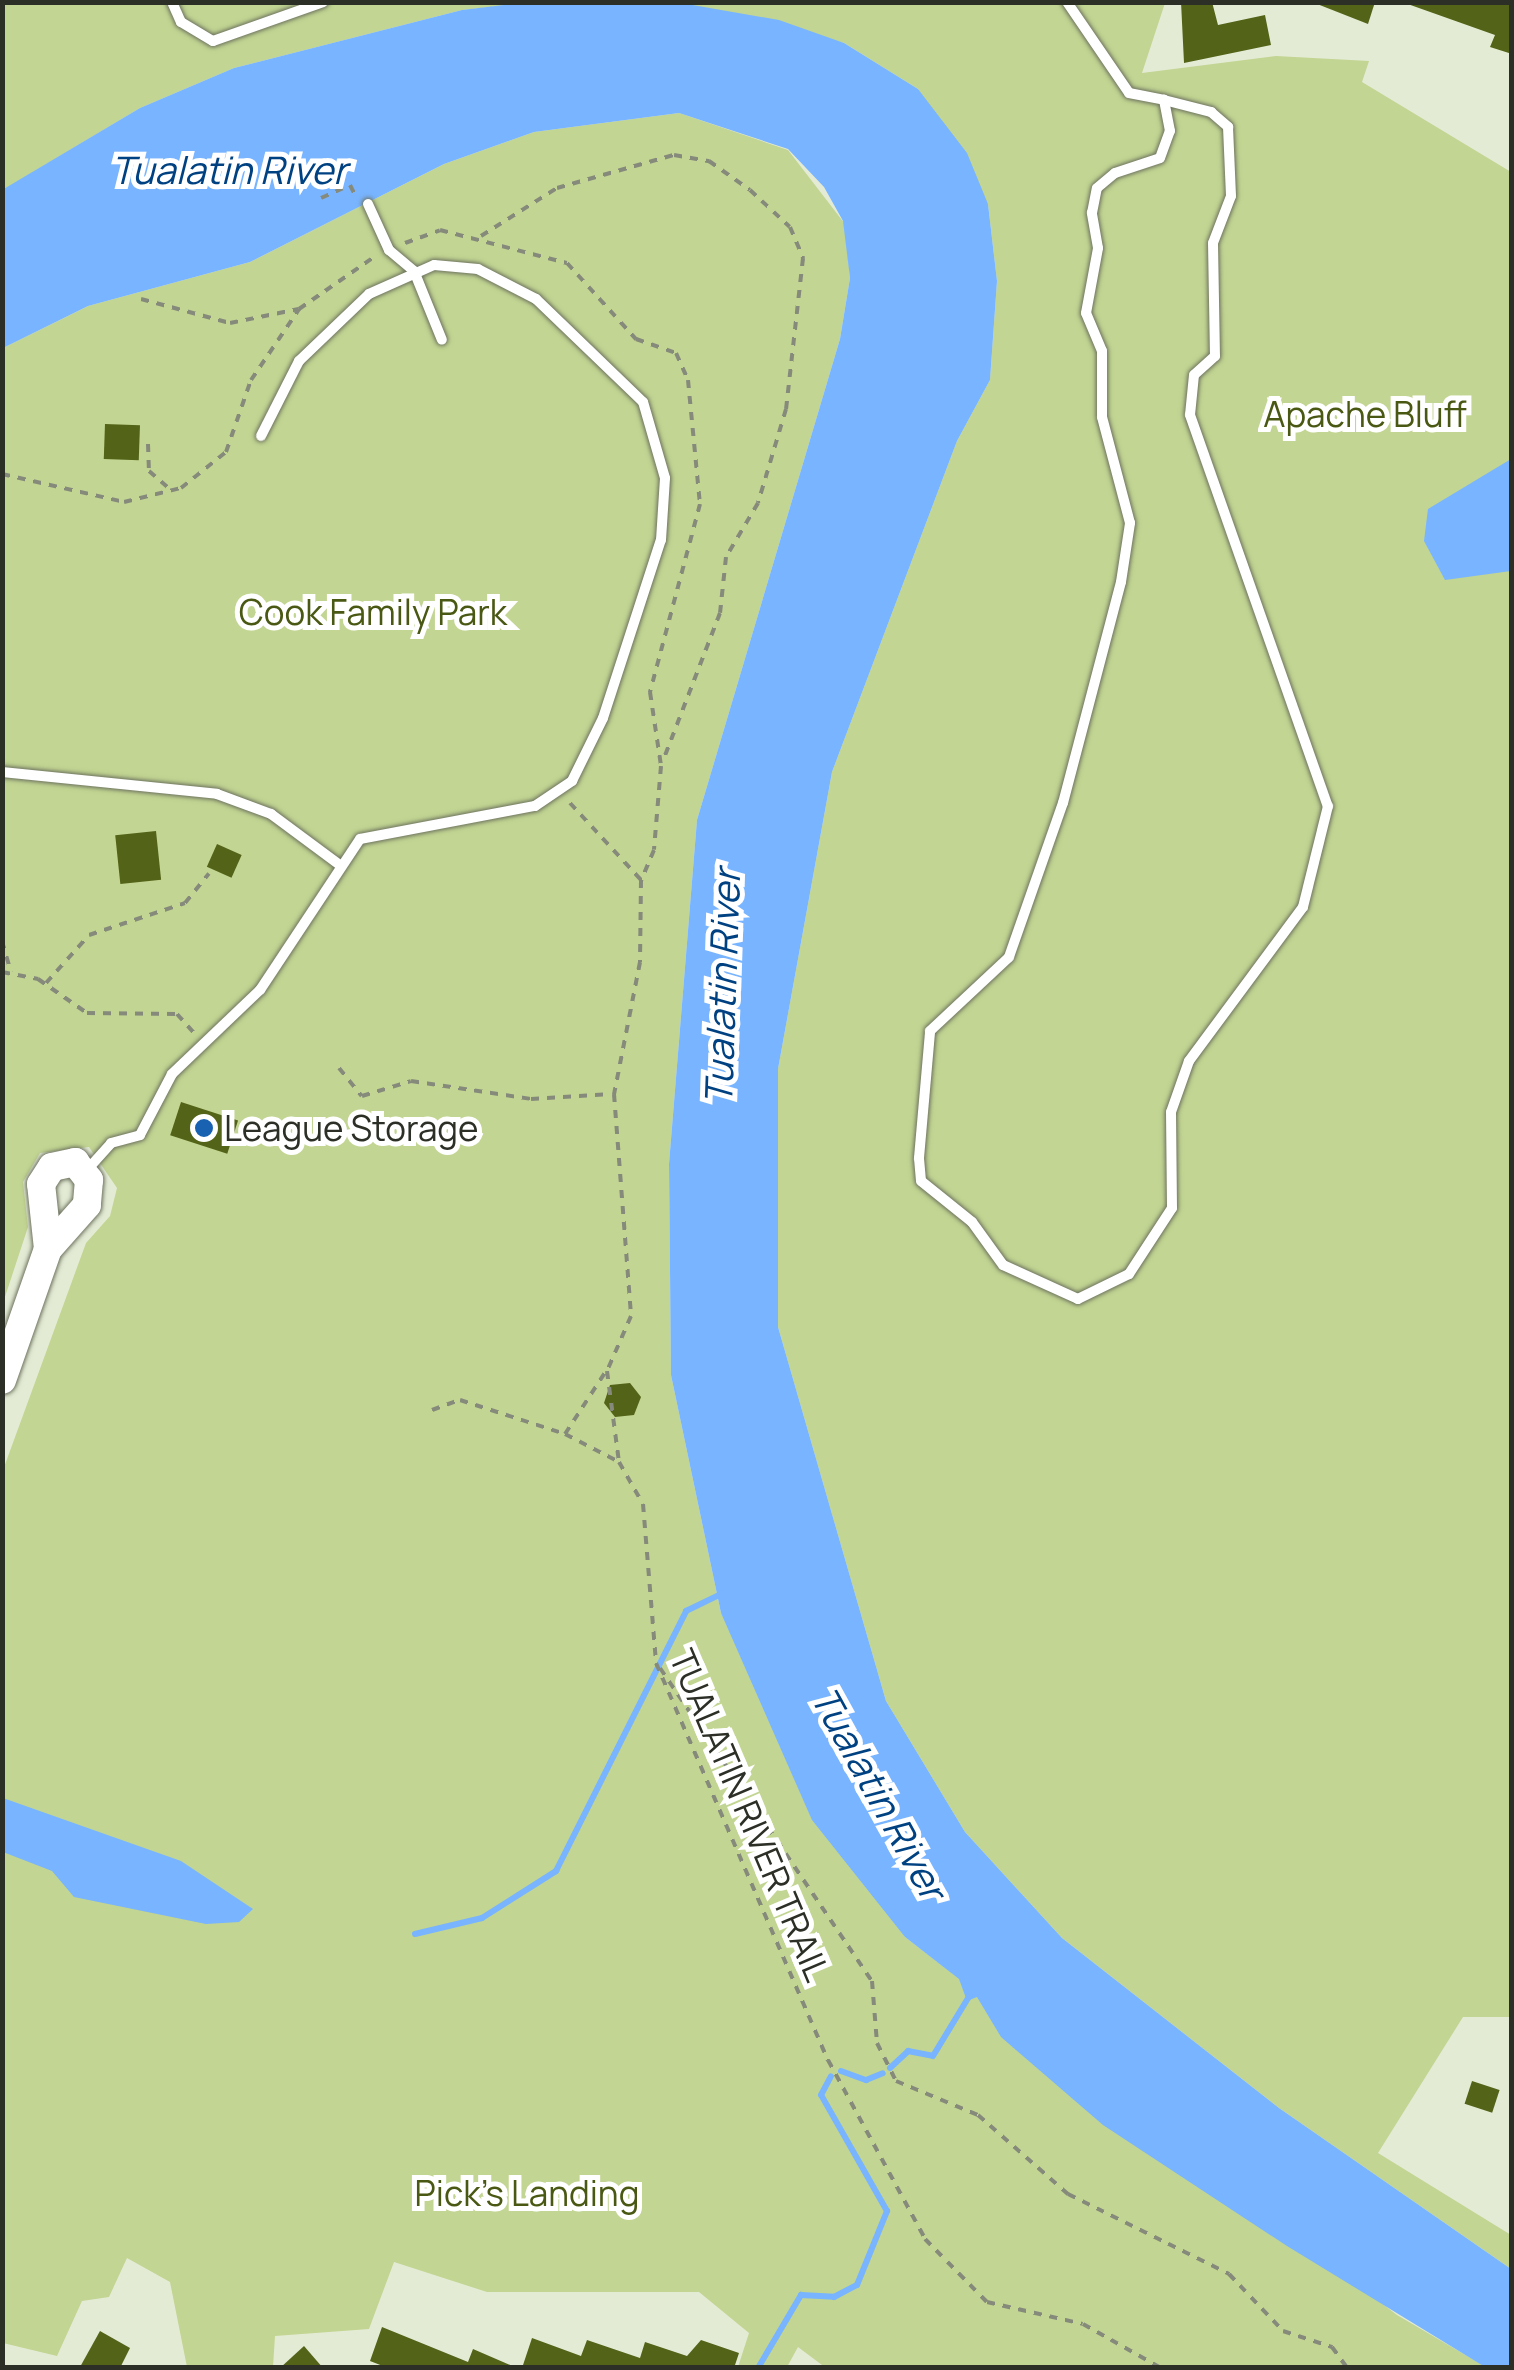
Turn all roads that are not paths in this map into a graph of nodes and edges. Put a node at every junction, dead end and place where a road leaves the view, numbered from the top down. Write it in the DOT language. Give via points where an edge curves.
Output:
graph roads {
  1 [pos="172,2"];
  2 [pos="323,2"];
  3 [pos="1068,2"];
  4 [pos="1164,100"];
  5 [pos="365,207"];
  6 [pos="414,271"];
  7 [pos="442,340"];
  8 [pos="261,436"];
  9 [pos="2,772"];
  10 [pos="341,866"];
  11 [pos="87,1170"];
  12 [pos="48,1249"];
  13 [pos="2,1380"];
  1 -- 2 [label="lane" via="182,22 214,42"];
  3 -- 4 [label="lane" via="1111,76 1129,93"];
  4 -- 4 [label="lane" via="1211,112 1234,149 1231,196 1212,244 1215,356 1194,376 1190,415 1328,806 1303,907 1189,1060 1170,1112 1172,1208 1130,1274 1078,1299 1004,1266 972,1222 921,1181 919,1158 930,1031 1009,957 1053,836 1121,582 1130,523 1102,417 1102,351 1086,313 1098,248 1092,212 1097,188 1160,158 1170,131"];
  5 -- 6 [label="lane" via="390,250"];
  6 -- 7 [label="lane"];
  6 -- 8 [label="lane" via="315,340"];
  6 -- 10 [label="lane" via="478,269 536,299 643,402 657,437 661,540 589,752 559,792 518,810 371,834"];
  9 -- 10 [label="lane" via="216,794 271,814"];
  10 -- 11 [label="lane" via="269,979 162,1086 140,1134 111,1143"];
  11 -- 12 [label="street" via="83,1216"];
  11 -- 12 [label="street" via="60,1163 41,1184"];
  12 -- 13 [label="street"];
}
